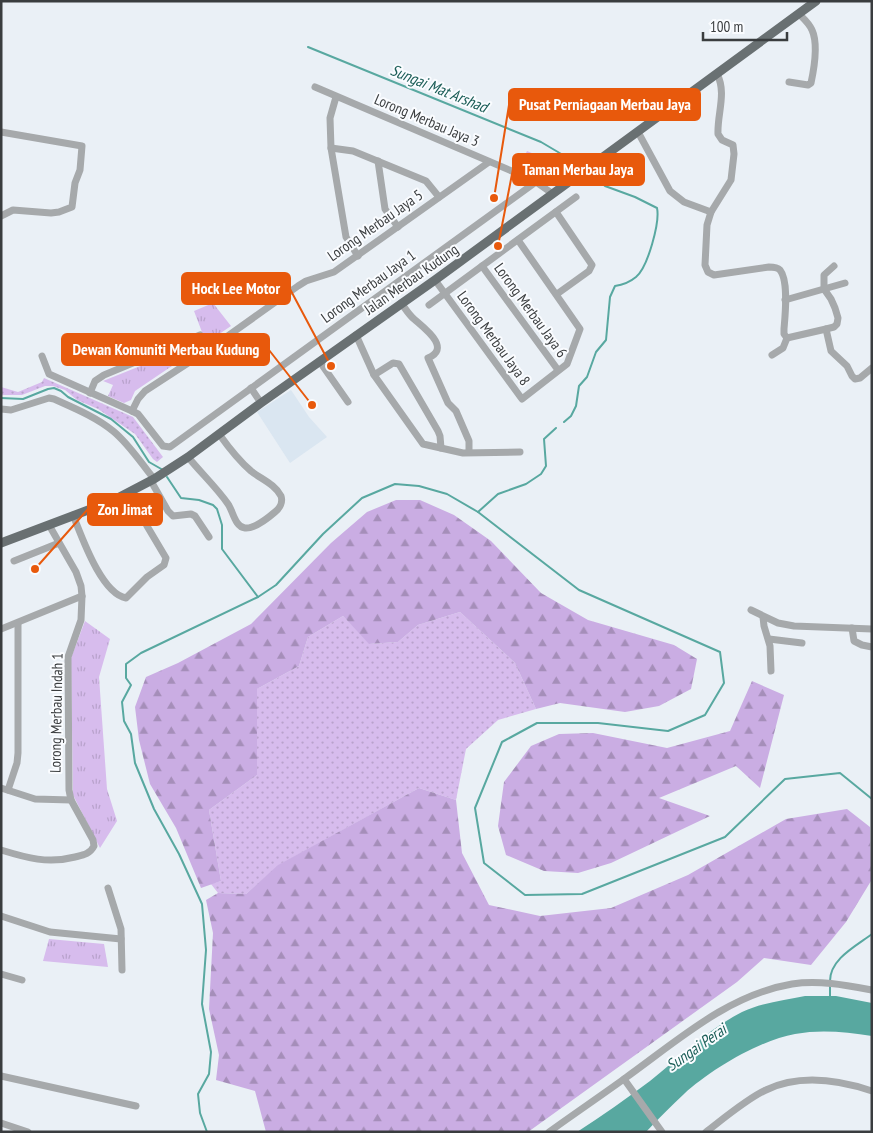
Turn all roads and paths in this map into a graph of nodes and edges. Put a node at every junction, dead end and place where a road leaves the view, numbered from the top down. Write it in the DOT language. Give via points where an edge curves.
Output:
graph roads {
  1 [pos="816,1"];
  2 [pos="799,14"];
  3 [pos="717,74"];
  4 [pos="789,82"];
  5 [pos="315,87"];
  6 [pos="336,97"];
  7 [pos="1,132"];
  8 [pos="638,132"];
  9 [pos="331,148"];
  10 [pos="378,161"];
  11 [pos="489,162"];
  12 [pos="558,166"];
  13 [pos="536,182"];
  14 [pos="553,194"];
  15 [pos="439,197"];
  16 [pos="576,197"];
  17 [pos="556,212"];
  18 [pos="711,212"];
  19 [pos="1,216"];
  20 [pos="398,227"];
  21 [pos="518,240"];
  22 [pos="358,256"];
  23 [pos="482,266"];
  24 [pos="834,266"];
  25 [pos="435,280"];
  26 [pos="845,283"];
  27 [pos="824,289"];
  28 [pos="444,294"];
  29 [pos="557,294"];
  30 [pos="785,300"];
  31 [pos="401,303"];
  32 [pos="428,305"];
  33 [pos="826,329"];
  34 [pos="200,335"];
  35 [pos="356,335"];
  36 [pos="787,338"];
  37 [pos="772,355"];
  38 [pos="42,356"];
  39 [pos="320,362"];
  40 [pos="872,368"];
  41 [pos="558,370"];
  42 [pos="374,375"];
  43 [pos="251,388"];
  44 [pos="90,393"];
  45 [pos="348,402"];
  46 [pos="261,403"];
  47 [pos="1,409"];
  48 [pos="132,411"];
  49 [pos="219,434"];
  50 [pos="441,448"];
  51 [pos="469,452"];
  52 [pos="520,452"];
  53 [pos="188,457"];
  54 [pos="152,480"];
  55 [pos="130,492"];
  56 [pos="73,516"];
  57 [pos="49,524"];
  58 [pos="209,537"];
  59 [pos="1,543"];
  60 [pos="59,543"];
  61 [pos="14,561"];
  62 [pos="82,596"];
  63 [pos="750,610"];
  64 [pos="763,617"];
  65 [pos="18,623"];
  66 [pos="852,628"];
  67 [pos="1,629"];
  68 [pos="872,629"];
  69 [pos="769,639"];
  70 [pos="802,643"];
  71 [pos="872,647"];
  72 [pos="771,671"];
  73 [pos="4,789"];
  74 [pos="72,800"];
  75 [pos="1,850"];
  76 [pos="108,888"];
  77 [pos="1,916"];
  78 [pos="121,939"];
  79 [pos="122,970"];
  80 [pos="1,974"];
  81 [pos="22,980"];
  82 [pos="872,990"];
  83 [pos="1,1076"];
  84 [pos="624,1079"];
  85 [pos="872,1091"];
  86 [pos="136,1106"];
  87 [pos="1,1123"];
  88 [pos="28,1132"];
  89 [pos="549,1132"];
  90 [pos="662,1132"];
  91 [pos="706,1132"];
  1 -- 2 [label="main road, Jalan Merbau Kudung"];
  2 -- 3 [label="main road, Jalan Merbau Kudung"];
  2 -- 4 [label="street" via="814,36 811,83"];
  3 -- 8 [label="main road, Jalan Merbau Kudung"];
  3 -- 18 [label="street" via="722,96 718,134 733,145 734,154 731,180"];
  5 -- 6 [label="street, Lorong Merbau Jaya 3"];
  6 -- 9 [label="street" via="330,118"];
  6 -- 11 [label="street, Lorong Merbau Jaya 3"];
  7 -- 19 [label="street" via="82,146 72,208 51,213 13,210"];
  8 -- 14 [label="main road, Jalan Merbau Kudung"];
  8 -- 18 [label="street" via="670,191 679,200"];
  9 -- 10 [label="street" via="353,151"];
  9 -- 22 [label="street" via="346,237"];
  10 -- 15 [label="street" via="426,181"];
  10 -- 20 [label="street" via="386,209"];
  11 -- 13 [label="street, Lorong Merbau Jaya 3"];
  11 -- 15 [label="street, Lorong Merbau Jaya 5"];
  12 -- 13 [label="street, Lorong Merbau Jaya 1"];
  13 -- 14 [label="street, Lorong Merbau Jaya 3"];
  13 -- 43 [label="street, Lorong Merbau Jaya 1"];
  14 -- 25 [label="main road, Jalan Merbau Kudung"];
  15 -- 20 [label="street, Lorong Merbau Jaya 5"];
  16 -- 17 [label="street"];
  17 -- 21 [label="street"];
  17 -- 29 [label="street" via="592,265"];
  18 -- 30 [label="street" via="706,242 705,265 708,272 714,275 775,267 783,277"];
  20 -- 22 [label="street, Lorong Merbau Jaya 5"];
  21 -- 23 [label="street"];
  21 -- 29 [label="street"];
  22 -- 48 [label="street, Lorong Merbau Jaya 5" via="334,272 298,286 145,391"];
  23 -- 28 [label="street"];
  23 -- 41 [label="street, Lorong Merbau Jaya 6"];
  24 -- 27 [label="street" via="824,275"];
  25 -- 28 [label="street, Lorong Merbau Jaya 8"];
  25 -- 31 [label="main road, Jalan Merbau Kudung"];
  26 -- 27 [label="street"];
  27 -- 30 [label="street"];
  27 -- 33 [label="street" via="838,318 834,327"];
  28 -- 32 [label="street"];
  28 -- 41 [label="street, Lorong Merbau Jaya 8" via="522,399"];
  29 -- 41 [label="street" via="580,327 567,364"];
  30 -- 36 [label="street" via="784,334"];
  31 -- 35 [label="main road, Jalan Merbau Kudung"];
  31 -- 51 [label="street" via="436,343 438,352 428,358 448,403 460,420 469,441"];
  33 -- 36 [label="street"];
  33 -- 40 [label="street" via="830,351 847,366 855,379"];
  34 -- 44 [label="street" via="104,375 95,382"];
  35 -- 39 [label="main road, Jalan Merbau Kudung"];
  35 -- 42 [label="street"];
  36 -- 37 [label="street" via="783,348"];
  38 -- 44 [label="street" via="49,374"];
  39 -- 45 [label="street"];
  39 -- 46 [label="main road, Jalan Merbau Kudung"];
  42 -- 50 [label="street" via="420,441"];
  42 -- 50 [label="street" via="394,363 399,364 438,431"];
  43 -- 46 [label="street"];
  43 -- 48 [label="street, Lorong Merbau Jaya 1" via="170,447 163,446 138,414"];
  44 -- 48 [label="street"];
  46 -- 49 [label="main road, Jalan Merbau Kudung"];
  47 -- 54 [label="street" via="11,410 49,398 91,416 129,447"];
  49 -- 53 [label="main road, Jalan Merbau Kudung"];
  49 -- 53 [label="street" via="235,456 280,495 281,505 272,515 254,526 242,527 228,504"];
  50 -- 51 [label="street"];
  51 -- 52 [label="street"];
  53 -- 54 [label="main road, Jalan Merbau Kudung"];
  54 -- 55 [label="main road, Jalan Merbau Kudung"];
  54 -- 58 [label="street" via="173,516 195,516"];
  55 -- 56 [label="main road, Jalan Merbau Kudung"];
  55 -- 56 [label="street" via="166,558 164,566 147,577 126,598 107,585"];
  56 -- 57 [label="main road, Jalan Merbau Kudung"];
  57 -- 59 [label="main road, Jalan Merbau Kudung"];
  57 -- 60 [label="street, Lorong Merbau Indah 1"];
  60 -- 61 [label="street"];
  60 -- 62 [label="street, Lorong Merbau Indah 1" via="76,572"];
  62 -- 65 [label="street"];
  62 -- 74 [label="street, Lorong Merbau Indah 1" via="81,620 68,657 69,790"];
  63 -- 64 [label="street"];
  64 -- 66 [label="street" via="794,626"];
  64 -- 69 [label="street"];
  65 -- 67 [label="street"];
  65 -- 73 [label="street" via="18,753 17,763"];
  66 -- 68 [label="street"];
  66 -- 71 [label="street" via="854,642"];
  69 -- 70 [label="street"];
  69 -- 72 [label="street"];
  73 -- 74 [label="street" via="35,800"];
  74 -- 75 [label="street, Lorong Merbau Indah 1" via="93,840 90,852 53,861 31,859"];
  76 -- 78 [label="street"];
  77 -- 78 [label="street" via="50,932"];
  78 -- 79 [label="street"];
  80 -- 81 [label="street"];
  82 -- 84 [label="street" via="813,983 792,984 762,992 722,1009"];
  83 -- 86 [label="street"];
  84 -- 89 [label="street"];
  84 -- 90 [label="street"];
  85 -- 91 [label="street" via="825,1081 790,1081 764,1090"];
  87 -- 88 [label="street"];
}
